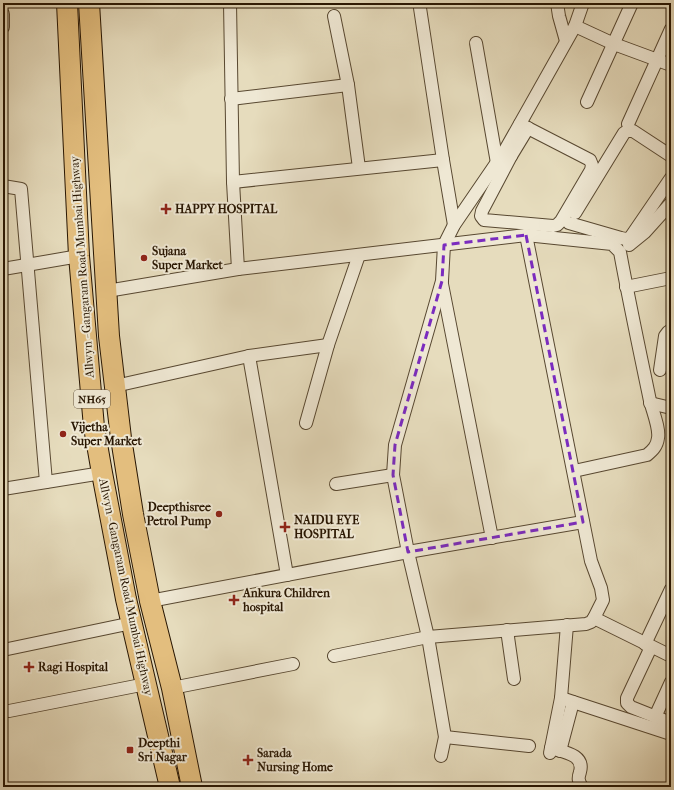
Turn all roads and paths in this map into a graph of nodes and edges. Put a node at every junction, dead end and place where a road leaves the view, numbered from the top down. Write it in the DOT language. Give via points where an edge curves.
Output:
graph roads {
  1 [pos="67,3"];
  2 [pos="89,3"];
  3 [pos="230,3"];
  4 [pos="557,3"];
  5 [pos="584,3"];
  6 [pos="632,3"];
  7 [pos="420,8"];
  8 [pos="3,14"];
  9 [pos="334,16"];
  10 [pos="575,26"];
  11 [pos="3,28"];
  12 [pos="671,30"];
  13 [pos="566,42"];
  14 [pos="476,43"];
  15 [pos="614,44"];
  16 [pos="656,60"];
  17 [pos="671,65"];
  18 [pos="348,85"];
  19 [pos="231,99"];
  20 [pos="587,102"];
  21 [pos="628,124"];
  22 [pos="524,126"];
  23 [pos="508,154"];
  24 [pos="671,156"];
  25 [pos="442,160"];
  26 [pos="497,163"];
  27 [pos="359,168"];
  28 [pos="671,178"];
  29 [pos="233,182"];
  30 [pos="3,186"];
  31 [pos="671,203"];
  32 [pos="569,223"];
  33 [pos="454,225"];
  34 [pos="526,234"];
  35 [pos="559,238"];
  36 [pos="444,245"];
  37 [pos="620,252"];
  38 [pos="359,254"];
  39 [pos="79,256"];
  40 [pos="27,266"];
  41 [pos="3,269"];
  42 [pos="238,270"];
  43 [pos="671,278"];
  44 [pos="442,281"];
  45 [pos="626,287"];
  46 [pos="107,291"];
  47 [pos="671,330"];
  48 [pos="328,345"];
  49 [pos="250,356"];
  50 [pos="640,357"];
  51 [pos="115,386"];
  52 [pos="650,402"];
  53 [pos="671,408"];
  54 [pos="306,423"];
  55 [pos="574,471"];
  56 [pos="102,473"];
  57 [pos="393,475"];
  58 [pos="46,482"];
  59 [pos="336,484"];
  60 [pos="3,489"];
  61 [pos="583,522"];
  62 [pos="492,538"];
  63 [pos="408,552"];
  64 [pos="287,575"];
  65 [pos="671,589"];
  66 [pos="150,601"];
  67 [pos="594,618"];
  68 [pos="132,623"];
  69 [pos="567,625"];
  70 [pos="507,630"];
  71 [pos="428,637"];
  72 [pos="648,646"];
  73 [pos="3,650"];
  74 [pos="670,653"];
  75 [pos="334,656"];
  76 [pos="293,664"];
  77 [pos="514,679"];
  78 [pos="671,682"];
  79 [pos="146,684"];
  80 [pos="172,688"];
  81 [pos="561,698"];
  82 [pos="573,702"];
  83 [pos="9,711"];
  84 [pos="655,717"];
  85 [pos="563,720"];
  86 [pos="671,723"];
  87 [pos="671,734"];
  88 [pos="445,737"];
  89 [pos="529,746"];
  90 [pos="441,756"];
  91 [pos="170,787"];
  92 [pos="192,787"];
  93 [pos="582,787"];
  1 -- 39 [label="highway, Allwyn - Gangaram Road Mumbai Highway / NH65"];
  2 -- 46 [label="highway, Allwyn - Gangaram Road Mumbai Highway / NH65"];
  3 -- 19 [label="street"];
  4 -- 13 [label="street"];
  5 -- 10 [label="street"];
  6 -- 15 [label="street"];
  7 -- 25 [label="street"];
  8 -- 11 [label="street"];
  9 -- 18 [label="street"];
  10 -- 13 [label="street"];
  10 -- 15 [label="street"];
  12 -- 16 [label="street"];
  13 -- 22 [label="street"];
  14 -- 26 [label="street"];
  15 -- 16 [label="street"];
  15 -- 20 [label="street"];
  16 -- 17 [label="street"];
  16 -- 21 [label="street"];
  18 -- 19 [label="street"];
  18 -- 27 [label="street"];
  19 -- 29 [label="street"];
  22 -- 23 [label="street"];
  22 -- 23 [label="street" via="590,160 592,165 557,225 484,220 481,216"];
  23 -- 26 [label="street"];
  24 -- 32 [label="street" via="634,131 627,131"];
  25 -- 27 [label="street"];
  25 -- 33 [label="street"];
  26 -- 33 [label="street"];
  27 -- 29 [label="street"];
  28 -- 32 [label="street" via="628,239"];
  29 -- 42 [label="street"];
  30 -- 40 [label="street" via="20,189"];
  31 -- 37 [label="street" via="645,232"];
  32 -- 35 [label="street"];
  33 -- 36 [label="street"];
  34 -- 35 [label="street"];
  34 -- 36 [label="street"];
  34 -- 55 [label="street"];
  35 -- 37 [label="street" via="612,244"];
  36 -- 38 [label="street"];
  36 -- 44 [label="street"];
  37 -- 45 [label="street"];
  38 -- 42 [label="street"];
  38 -- 48 [label="street"];
  39 -- 40 [label="street"];
  39 -- 56 [label="highway, Allwyn - Gangaram Road Mumbai Highway / NH65" via="94,427"];
  40 -- 41 [label="street"];
  40 -- 58 [label="street"];
  42 -- 46 [label="street"];
  43 -- 45 [label="street"];
  44 -- 57 [label="street" via="395,445"];
  44 -- 62 [label="street"];
  45 -- 50 [label="street"];
  46 -- 51 [label="highway, Allwyn - Gangaram Road Mumbai Highway / NH65"];
  47 -- 50 [label="street" via="665,336 661,364"];
  48 -- 49 [label="street"];
  48 -- 54 [label="street"];
  49 -- 51 [label="street"];
  49 -- 64 [label="street"];
  50 -- 52 [label="street"];
  51 -- 66 [label="highway, Allwyn - Gangaram Road Mumbai Highway / NH65" via="133,514"];
  52 -- 53 [label="street"];
  52 -- 55 [label="street" via="658,433 655,449 647,455"];
  55 -- 61 [label="street"];
  56 -- 58 [label="street"];
  56 -- 68 [label="highway, Allwyn - Gangaram Road Mumbai Highway / NH65"];
  57 -- 59 [label="street"];
  57 -- 63 [label="street"];
  58 -- 60 [label="street"];
  61 -- 62 [label="street"];
  61 -- 67 [label="street" via="603,600"];
  62 -- 63 [label="street"];
  63 -- 64 [label="street"];
  63 -- 71 [label="street"];
  64 -- 66 [label="street"];
  65 -- 72 [label="street"];
  66 -- 80 [label="highway, Allwyn - Gangaram Road Mumbai Highway / NH65"];
  67 -- 69 [label="street" via="586,624"];
  67 -- 72 [label="street"];
  68 -- 73 [label="street"];
  68 -- 79 [label="highway, Allwyn - Gangaram Road Mumbai Highway / NH65"];
  69 -- 70 [label="street"];
  69 -- 81 [label="street"];
  70 -- 71 [label="street"];
  70 -- 77 [label="street"];
  71 -- 75 [label="street"];
  71 -- 88 [label="street"];
  72 -- 74 [label="street"];
  72 -- 84 [label="street" via="627,703"];
  76 -- 80 [label="street"];
  78 -- 84 [label="street"];
  79 -- 83 [label="street"];
  79 -- 91 [label="highway, Allwyn - Gangaram Road Mumbai Highway / NH65"];
  80 -- 92 [label="highway, Allwyn - Gangaram Road Mumbai Highway / NH65"];
  81 -- 82 [label="street"];
  81 -- 85 [label="street"];
  82 -- 85 [label="street"];
  82 -- 87 [label="street"];
  84 -- 86 [label="street"];
  85 -- 93 [label="street" via="554,751 574,756 579,760 581,768 578,779"];
  88 -- 89 [label="street"];
  88 -- 90 [label="street"];
}
